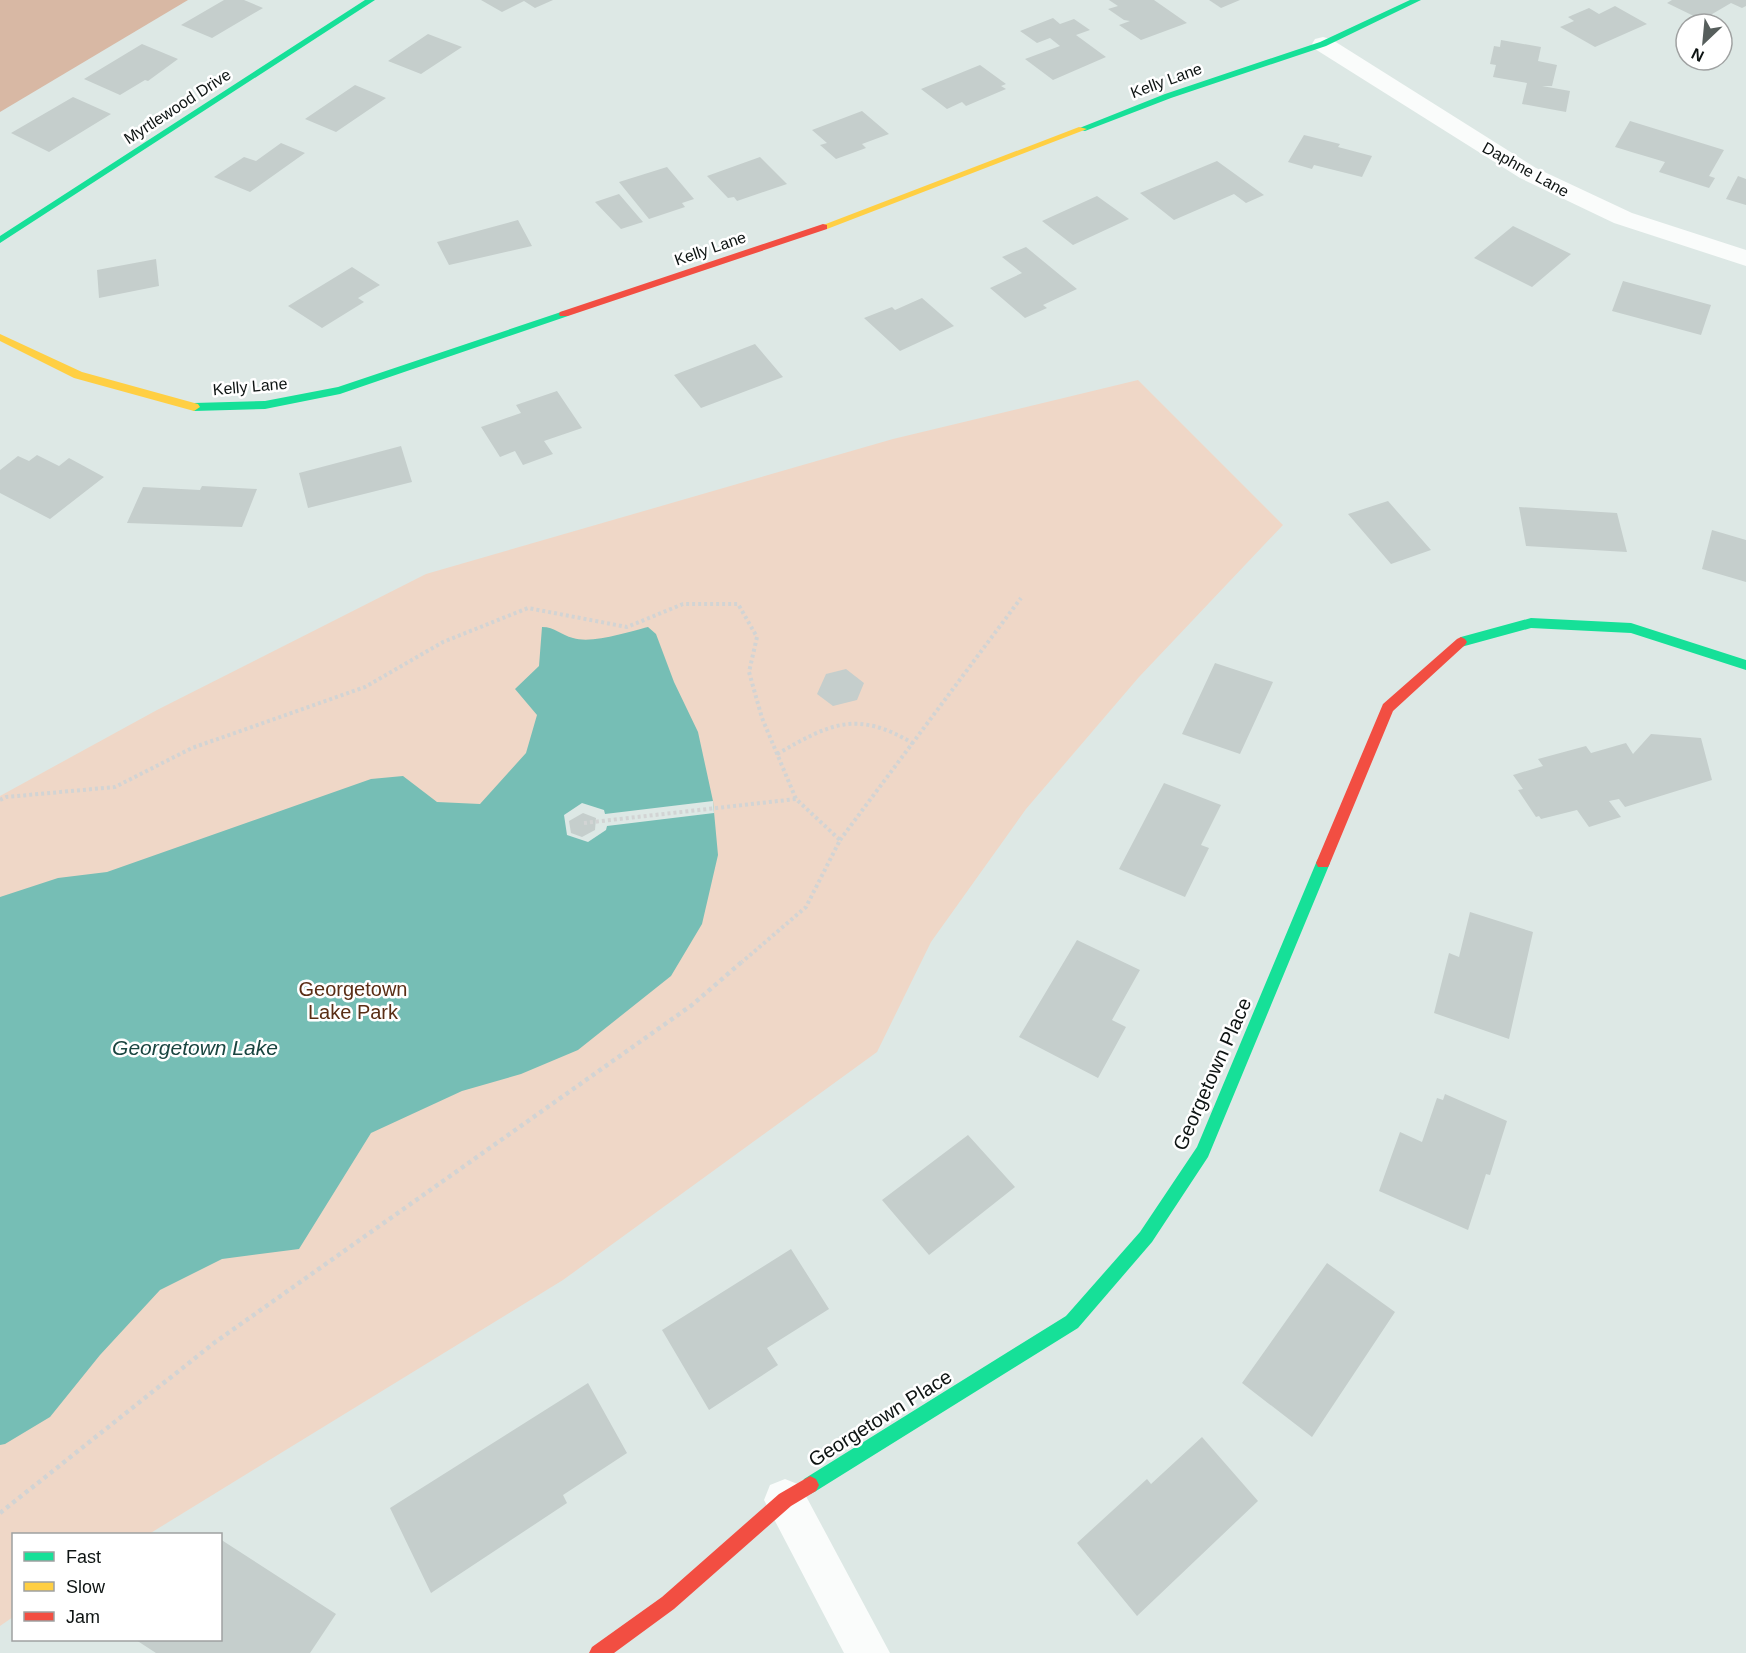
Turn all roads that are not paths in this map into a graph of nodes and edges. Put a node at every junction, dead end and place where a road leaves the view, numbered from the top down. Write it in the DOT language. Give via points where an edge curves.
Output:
graph roads {
  1 [pos="371,0"];
  2 [pos="1417,0"];
  3 [pos="1323,44"];
  4 [pos="0,240"];
  5 [pos="1746,258"];
  6 [pos="0,337"];
  7 [pos="1746,665"];
  8 [pos="785,1500"];
  9 [pos="598,1653"];
  10 [pos="868,1653"];
  1 -- 4 [label="street, Myrtlewood Drive"];
  2 -- 3 [label="street, Kelly Lane"];
  3 -- 5 [label="street, Daphne Lane" via="1527,173 1623,218"];
  3 -- 6 [label="street, Kelly Lane" via="1168,96 861,214 340,390 265,405 195,407 78,375"];
  7 -- 8 [label="street, Georgetown Place" via="1631,628 1531,623 1461,642 1388,708 1203,1152 1146,1237 1072,1322"];
  8 -- 9 [label="street, Georgetown Place" via="668,1603"];
  8 -- 10 [label="street"];
}
